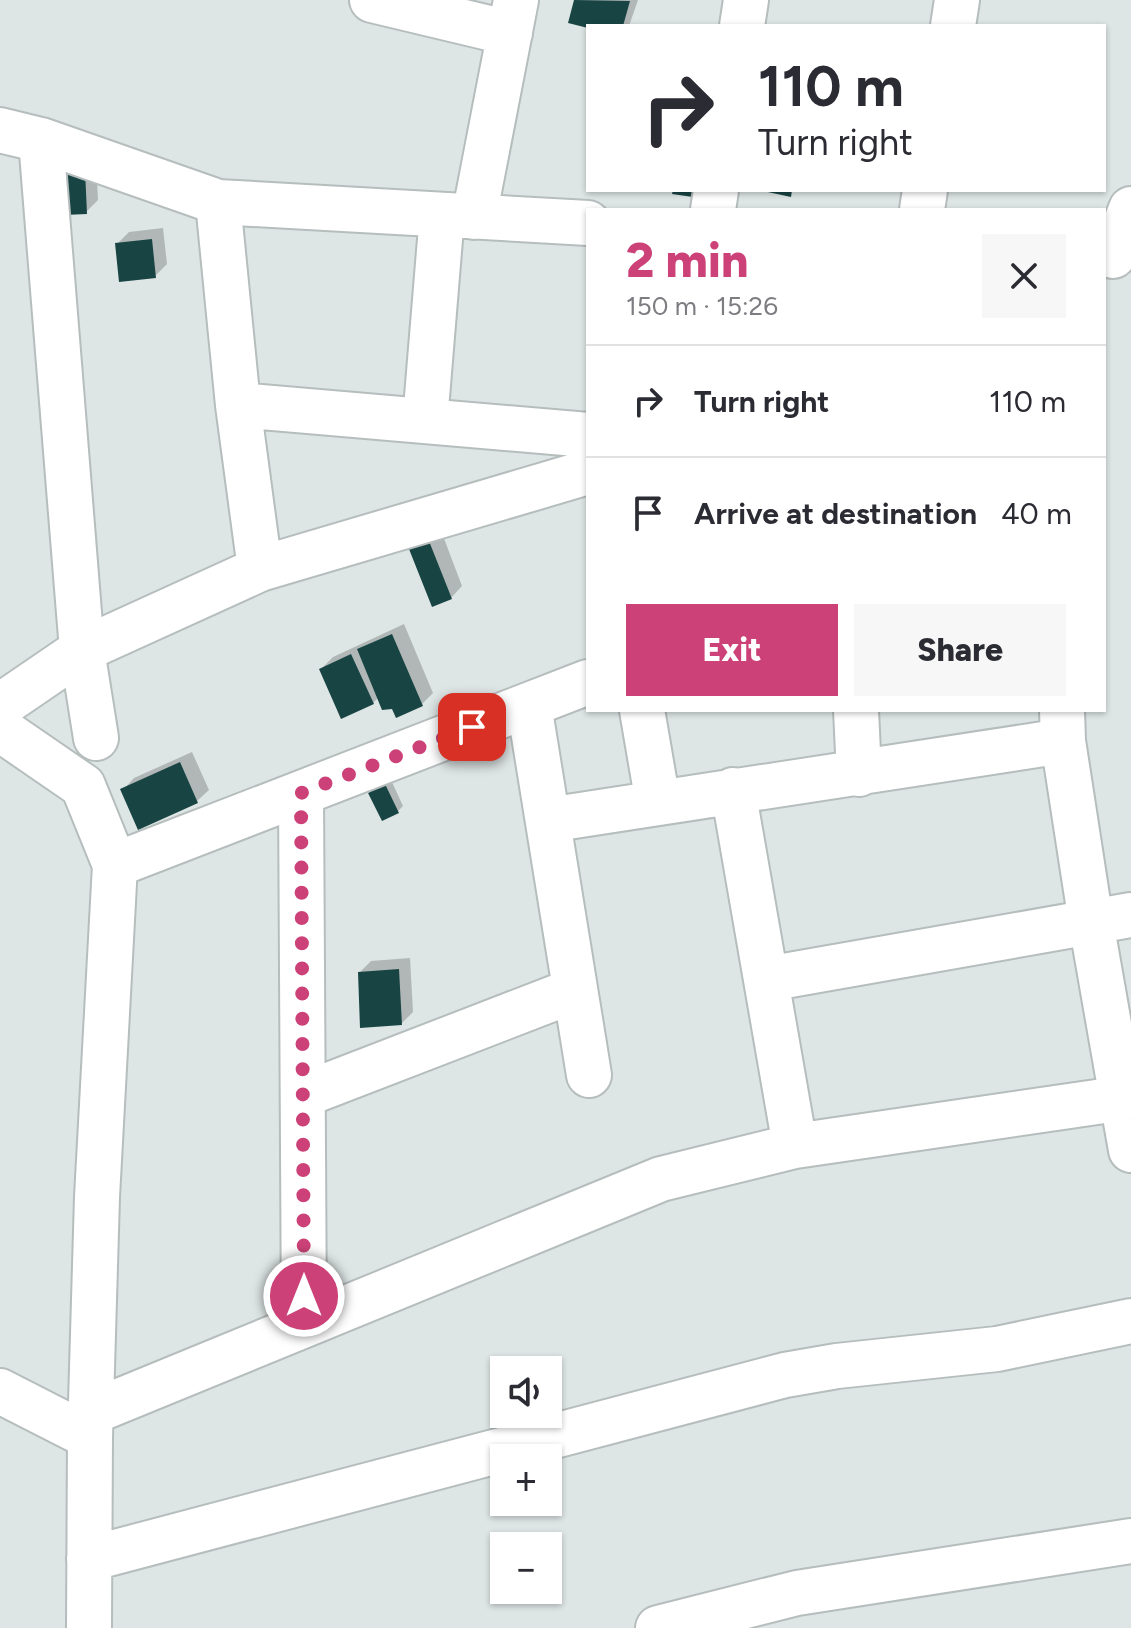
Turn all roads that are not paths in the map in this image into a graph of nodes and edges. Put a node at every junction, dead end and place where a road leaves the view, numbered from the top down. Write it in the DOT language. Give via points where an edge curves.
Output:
graph roads {
  1 [pos="372,0"];
  2 [pos="746,0"];
  3 [pos="957,0"];
  4 [pos="513,16"];
  5 [pos="742,24"];
  6 [pos="953,24"];
  7 [pos="20,135"];
  8 [pos="218,202"];
  9 [pos="1131,209"];
  10 [pos="458,216"];
  11 [pos="586,223"];
  12 [pos="1116,257"];
  13 [pos="238,405"];
  14 [pos="425,421"];
  15 [pos="586,435"];
  16 [pos="586,473"];
  17 [pos="260,569"];
  18 [pos="82,650"];
  19 [pos="586,683"];
  20 [pos="529,705"];
  21 [pos="0,706"];
  22 [pos="642,712"];
  23 [pos="856,712"];
  24 [pos="1062,726"];
  25 [pos="0,729"];
  26 [pos="96,738"];
  27 [pos="859,774"];
  28 [pos="733,790"];
  29 [pos="301,793"];
  30 [pos="658,803"];
  31 [pos="548,820"];
  32 [pos="115,865"];
  33 [pos="1111,918"];
  34 [pos="767,979"];
  35 [pos="575,990"];
  36 [pos="589,1075"];
  37 [pos="303,1095"];
  38 [pos="1127,1098"];
  39 [pos="795,1146"];
  40 [pos="1131,1150"];
  41 [pos="1131,1321"];
  42 [pos="304,1325"];
  43 [pos="0,1391"];
  44 [pos="90,1425"];
  45 [pos="1131,1541"];
  46 [pos="89,1559"];
  47 [pos="89,1628"];
  48 [pos="658,1628"];
  1 -- 4 [label="street"];
  2 -- 5 [label="street"];
  3 -- 6 [label="street"];
  4 -- 10 [label="street"];
  7 -- 8 [label="street"];
  7 -- 18 [label="street"];
  8 -- 10 [label="street"];
  8 -- 13 [label="street"];
  9 -- 12 [label="street"];
  10 -- 11 [label="street"];
  10 -- 14 [label="street"];
  13 -- 14 [label="street"];
  13 -- 17 [label="street"];
  14 -- 15 [label="street"];
  16 -- 17 [label="street"];
  17 -- 18 [label="street"];
  18 -- 21 [label="street"];
  18 -- 26 [label="street"];
  19 -- 20 [label="street"];
  20 -- 29 [label="street"];
  20 -- 31 [label="street"];
  22 -- 30 [label="street"];
  23 -- 27 [label="street"];
  24 -- 27 [label="street"];
  24 -- 33 [label="street"];
  25 -- 32 [label="street" via="83,786"];
  27 -- 28 [label="street"];
  28 -- 30 [label="street"];
  28 -- 34 [label="street"];
  29 -- 32 [label="street"];
  29 -- 37 [label="street"];
  30 -- 31 [label="street"];
  31 -- 35 [label="street"];
  32 -- 44 [label="street"];
  33 -- 34 [label="street"];
  33 -- 38 [label="street"];
  34 -- 39 [label="street"];
  35 -- 36 [label="street"];
  35 -- 37 [label="street"];
  37 -- 42 [label="street"];
  38 -- 39 [label="street"];
  38 -- 40 [label="street"];
  39 -- 42 [label="street" via="661,1179"];
  41 -- 46 [label="street" via="997,1349 785,1375"];
  42 -- 44 [label="street"];
  43 -- 44 [label="street"];
  44 -- 46 [label="street"];
  45 -- 48 [label="street" via="797,1593"];
  46 -- 47 [label="street"];
}
